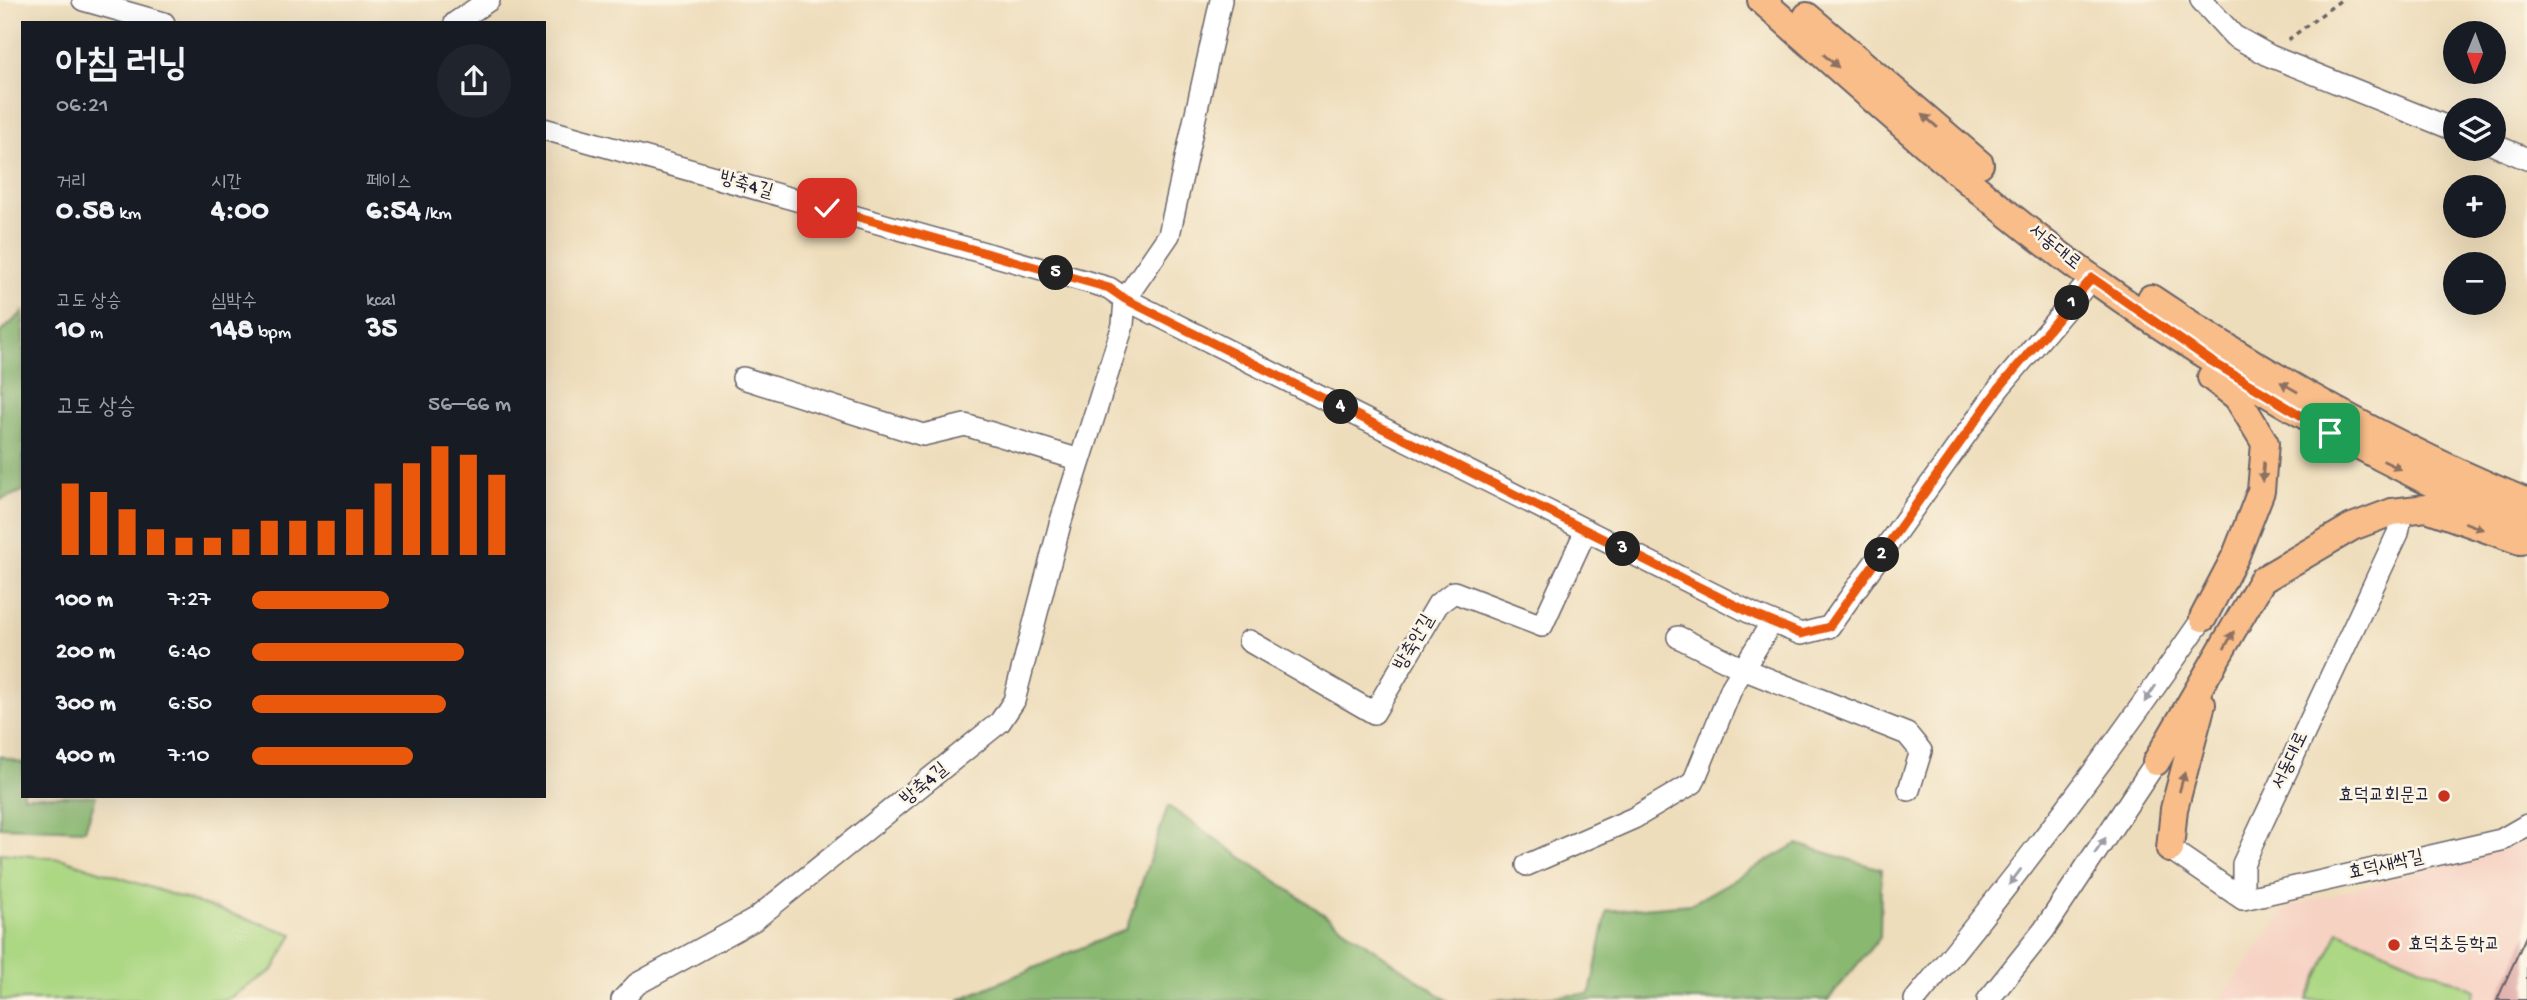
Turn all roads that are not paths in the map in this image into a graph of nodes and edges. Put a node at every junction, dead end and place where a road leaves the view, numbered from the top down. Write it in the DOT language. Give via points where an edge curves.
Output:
graph roads {
  1 [pos="83,0"];
  2 [pos="489,0"];
  3 [pos="1222,0"];
  4 [pos="1761,0"];
  5 [pos="1788,0"];
  6 [pos="2201,0"];
  7 [pos="157,21"];
  8 [pos="458,21"];
  9 [pos="2443,125"];
  10 [pos="546,130"];
  11 [pos="2506,150"];
  12 [pos="2527,159"];
  13 [pos="2092,278"];
  14 [pos="1117,293"];
  15 [pos="2118,296"];
  16 [pos="743,378"];
  17 [pos="1080,460"];
  18 [pos="2527,502"];
  19 [pos="2402,511"];
  20 [pos="2527,528"];
  21 [pos="1586,530"];
  22 [pos="2527,542"];
  23 [pos="2203,618"];
  24 [pos="1772,622"];
  25 [pos="1678,637"];
  26 [pos="1250,641"];
  27 [pos="1743,669"];
  28 [pos="2209,675"];
  29 [pos="2156,762"];
  30 [pos="1909,790"];
  31 [pos="2527,825"];
  32 [pos="2170,849"];
  33 [pos="1527,866"];
  34 [pos="2242,899"];
  35 [pos="622,1000"];
  36 [pos="1915,1000"];
  37 [pos="1988,1000"];
  1 -- 7 [label="street"];
  2 -- 8 [label="street"];
  3 -- 14 [label="street, 방축4길" via="1169,235"];
  4 -- 13 [label="main road, 서동대로, one-way"];
  18 -- 5 [label="main road, 서동대로, one-way" via="2295,390 2109,270"];
  6 -- 9 [label="street" via="2234,36 2270,56"];
  10 -- 14 [label="street, 방축4길"];
  11 -- 12 [label="street"];
  13 -- 15 [label="main road, 서동대로"];
  13 -- 24 [label="street" via="1991,398 1829,627 1801,634"];
  14 -- 17 [label="street, 방축4길" via="1122,325"];
  14 -- 21 [label="street"];
  15 -- 20 [label="main road, 서동대로, one-way" via="2286,408"];
  15 -- 23 [label="main road, one-way" via="2137,320 2237,397 2265,443 2261,491 2236,555"];
  16 -- 17 [label="street" via="923,435 965,425"];
  17 -- 35 [label="street, 방축4길" via="1014,701 1000,722 754,920 637,984"];
  19 -- 22 [label="main road, one-way" via="2427,508"];
  28 -- 19 [label="main road, one-way" via="2262,580 2352,527"];
  19 -- 34 [label="street, 서동대로" via="2398,533 2243,864"];
  21 -- 24 [label="street"];
  21 -- 26 [label="street, 방축안길" via="1542,625 1454,592 1438,604 1374,713"];
  23 -- 36 [label="street, one-way" via="2115,744"];
  24 -- 27 [label="street"];
  25 -- 27 [label="street"];
  27 -- 30 [label="street" via="1907,734 1921,751"];
  27 -- 33 [label="street" via="1693,783 1634,818"];
  28 -- 29 [label="main road"];
  32 -- 28 [label="main road, one-way" via="2174,809"];
  37 -- 29 [label="street, one-way" via="2044,930"];
  31 -- 34 [label="street, 효덕새싹길" via="2501,840"];
  32 -- 34 [label="street"];
}
